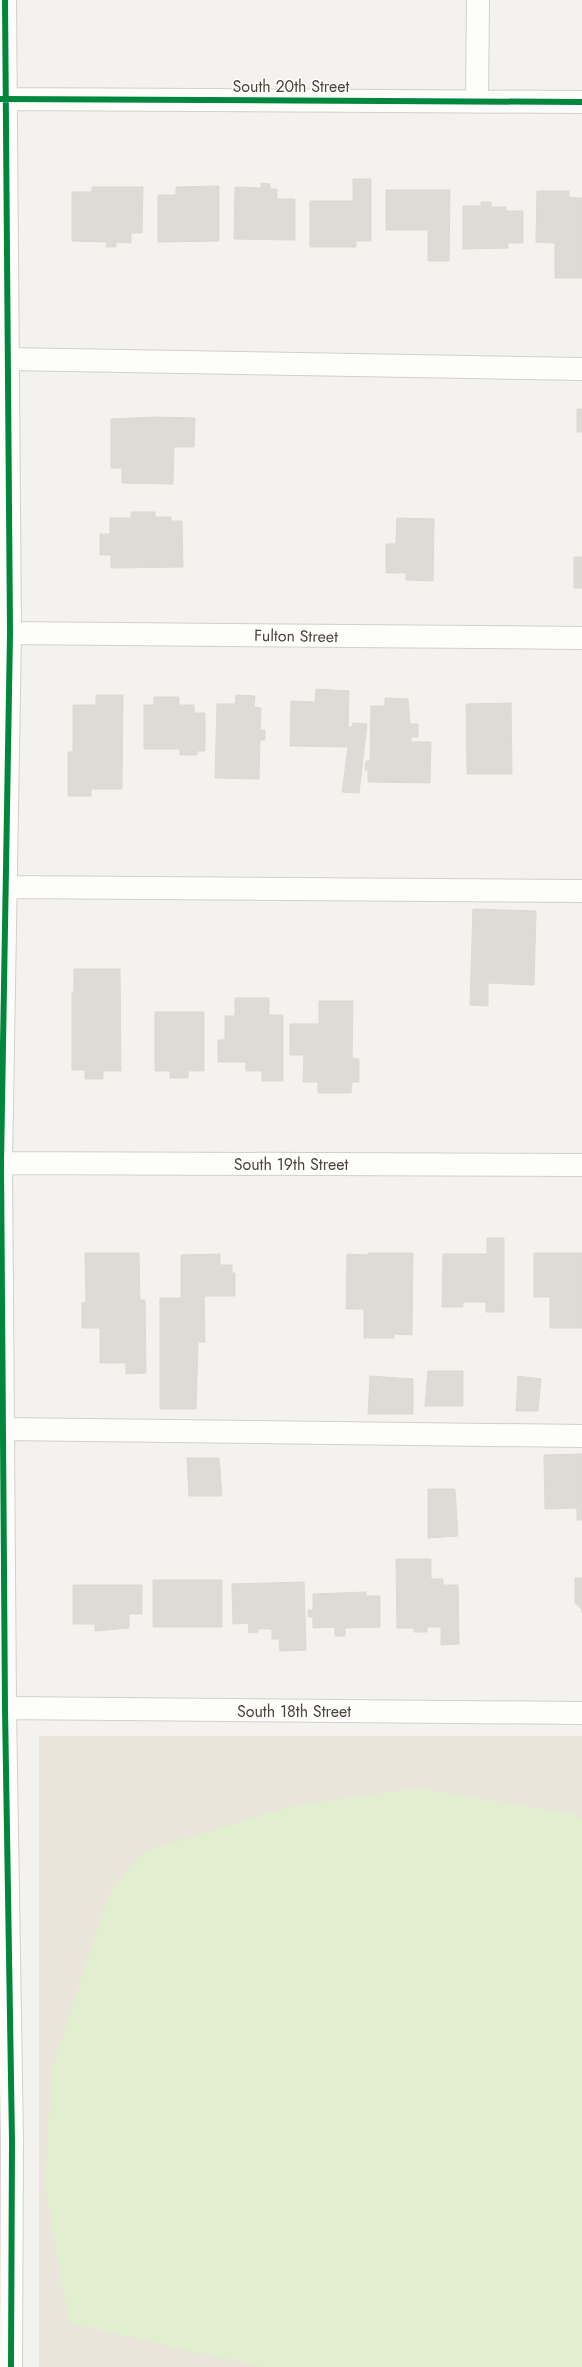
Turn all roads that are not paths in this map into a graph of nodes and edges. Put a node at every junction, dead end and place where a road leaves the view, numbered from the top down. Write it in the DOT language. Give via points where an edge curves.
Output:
graph roads {
  1 [pos="5,0"];
  2 [pos="478,0"];
  3 [pos="2,99"];
  4 [pos="477,100"];
  5 [pos="582,102"];
  6 [pos="7,359"];
  7 [pos="582,369"];
  8 [pos="10,633"];
  9 [pos="582,638"];
  10 [pos="5,888"];
  11 [pos="582,890"];
  12 [pos="1,1163"];
  13 [pos="582,1165"];
  14 [pos="3,1429"];
  15 [pos="582,1436"];
  16 [pos="5,1708"];
  17 [pos="582,1713"];
  18 [pos="11,2367"];
  1 -- 3 [label="street"];
  2 -- 4 [label="street"];
  3 -- 4 [label="street, South 20th Street"];
  3 -- 6 [label="street"];
  4 -- 5 [label="street, South 20th Street"];
  6 -- 7 [label="street"];
  6 -- 8 [label="street"];
  8 -- 9 [label="street, Fulton Street"];
  8 -- 10 [label="street"];
  10 -- 11 [label="street"];
  10 -- 12 [label="street"];
  12 -- 13 [label="street, South 19th Street"];
  12 -- 14 [label="street"];
  14 -- 15 [label="street"];
  14 -- 16 [label="street"];
  16 -- 17 [label="street, South 18th Street"];
  16 -- 18 [label="street" via="12,2141"];
}
